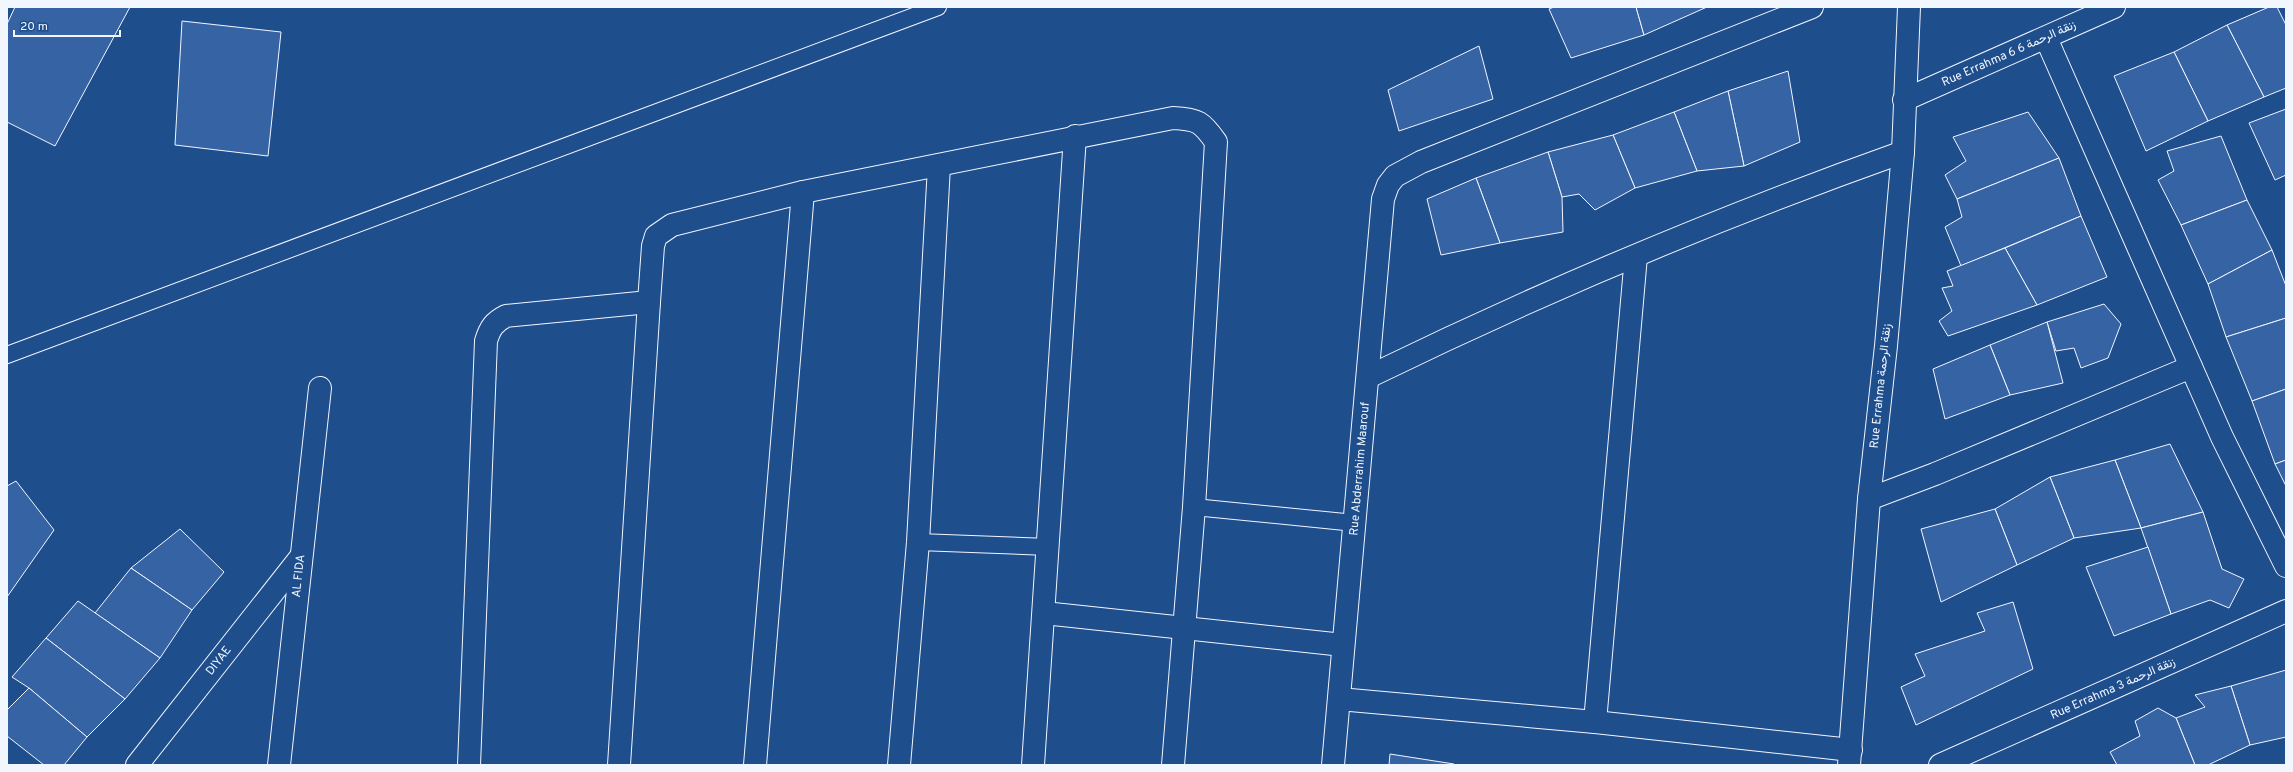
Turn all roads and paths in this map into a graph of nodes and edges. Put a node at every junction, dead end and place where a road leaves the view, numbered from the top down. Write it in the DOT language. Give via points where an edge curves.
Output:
graph roads {
  1 [pos="938,7"];
  2 [pos="1812,7"];
  3 [pos="1909,7"];
  4 [pos="2114,7"];
  5 [pos="2046,38"];
  6 [pos="1904,100"];
  7 [pos="1075,136"];
  8 [pos="1903,152"];
  9 [pos="939,166"];
  10 [pos="803,192"];
  11 [pos="1636,256"];
  12 [pos="649,302"];
  13 [pos="7,355"];
  14 [pos="2191,367"];
  15 [pos="1368,377"];
  16 [pos="320,388"];
  17 [pos="1869,499"];
  18 [pos="1194,507"];
  19 [pos="1355,523"];
  20 [pos="918,542"];
  21 [pos="1049,547"];
  22 [pos="300,558"];
  23 [pos="2286,566"];
  24 [pos="2286,611"];
  25 [pos="1044,614"];
  26 [pos="1183,629"];
  27 [pos="1343,645"];
  28 [pos="1338,700"];
  29 [pos="1595,722"];
  30 [pos="1850,758"];
  31 [pos="137,765"];
  32 [pos="279,765"];
  33 [pos="469,765"];
  34 [pos="619,765"];
  35 [pos="755,765"];
  36 [pos="899,765"];
  37 [pos="1033,765"];
  38 [pos="1173,765"];
  39 [pos="1333,765"];
  40 [pos="1940,765"];
  1 -- 13 [label="lane"];
  2 -- 15 [label="street, Rue Abderrahim Maarouf" via="1422,162 1395,176 1388,185 1383,199"];
  3 -- 6 [label="street, Rue Errahma زنقة الرحمة"];
  4 -- 5 [label="street, Rue Errahma 6 6 زنقة الرحمة"];
  5 -- 6 [label="street, Rue Errahma 6 6 زنقة الرحمة"];
  5 -- 14 [label="street"];
  6 -- 8 [label="street, Rue Errahma زنقة الرحمة"];
  7 -- 9 [label="street"];
  7 -- 18 [label="street" via="1173,118 1192,118 1205,125 1216,142"];
  7 -- 21 [label="street"];
  8 -- 11 [label="street"];
  8 -- 17 [label="street, Rue Errahma زنقة الرحمة"];
  9 -- 10 [label="street"];
  9 -- 20 [label="street"];
  10 -- 12 [label="street" via="672,225 661,231 656,236 653,246"];
  10 -- 35 [label="street"];
  11 -- 15 [label="street" via="1482,321"];
  11 -- 29 [label="street"];
  12 -- 33 [label="street" via="506,316 495,322 490,329 486,341"];
  12 -- 34 [label="street"];
  14 -- 17 [label="street" via="1943,471"];
  14 -- 23 [label="street" via="2222,437"];
  15 -- 19 [label="street, Rue Abderrahim Maarouf"];
  16 -- 22 [label="street, AL FIDA"];
  17 -- 30 [label="street, Rue Errahma زنقة الرحمة"];
  18 -- 19 [label="lane"];
  18 -- 26 [label="street"];
  19 -- 27 [label="street, Rue Abderrahim Maarouf"];
  20 -- 21 [label="lane"];
  20 -- 36 [label="street"];
  21 -- 25 [label="street"];
  22 -- 31 [label="street, DIYAE"];
  22 -- 32 [label="street, AL FIDA"];
  24 -- 40 [label="street, Rue Errahma 3 زنقة الرحمة"];
  25 -- 26 [label="street"];
  25 -- 37 [label="street"];
  26 -- 27 [label="street"];
  26 -- 38 [label="street"];
  27 -- 28 [label="street, Rue Abderrahim Maarouf"];
  28 -- 29 [label="street"];
  28 -- 39 [label="street, Rue Abderrahim Maarouf"];
  29 -- 30 [label="street"];
}
